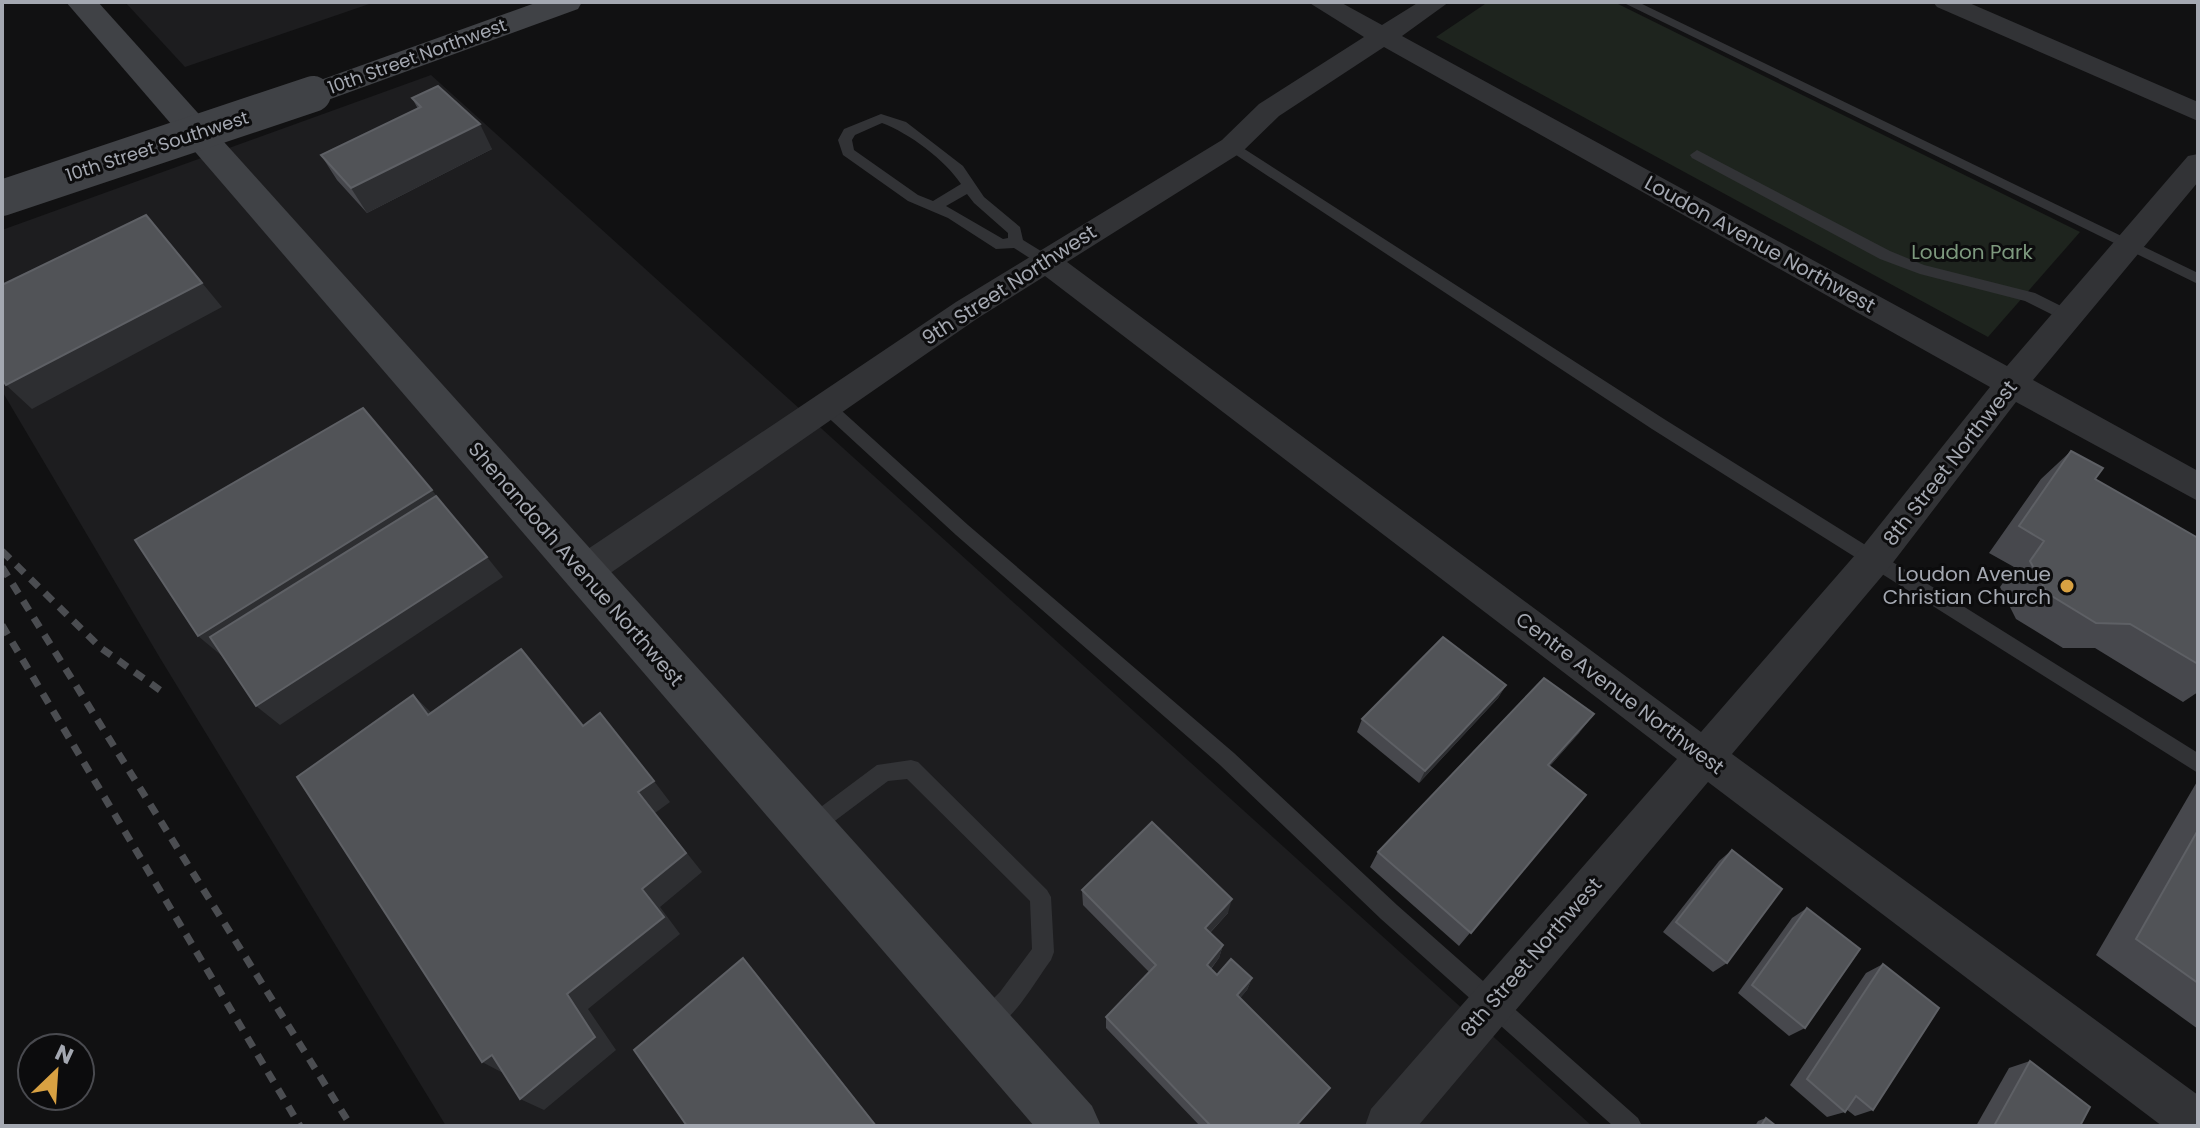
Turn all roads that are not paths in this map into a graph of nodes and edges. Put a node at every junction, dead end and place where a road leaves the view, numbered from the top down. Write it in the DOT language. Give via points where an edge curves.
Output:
graph roads {
  1 [pos="81,2"];
  2 [pos="498,2"];
  3 [pos="567,2"];
  4 [pos="1321,2"];
  5 [pos="1436,2"];
  6 [pos="1628,2"];
  7 [pos="1946,2"];
  8 [pos="1382,36"];
  9 [pos="306,83"];
  10 [pos="2198,112"];
  11 [pos="1232,146"];
  12 [pos="1697,155"];
  13 [pos="2198,163"];
  14 [pos="2,174"];
  15 [pos="969,186"];
  16 [pos="2,198"];
  17 [pos="935,206"];
  18 [pos="2127,246"];
  19 [pos="1030,251"];
  20 [pos="2198,279"];
  21 [pos="2067,316"];
  22 [pos="2011,384"];
  23 [pos="826,406"];
  24 [pos="2198,487"];
  25 [pos="1875,558"];
  26 [pos="583,572"];
  27 [pos="1704,756"];
  28 [pos="2198,764"];
  29 [pos="809,828"];
  30 [pos="1491,1003"];
  31 [pos="983,1025"];
  32 [pos="2198,1124"];
  33 [pos="1072,1126"];
  34 [pos="1388,1126"];
  35 [pos="1630,1126"];
  1 -- 26 [label="street, Shenandoah Avenue Northwest"];
  2 -- 9 [label="street, 10th Street Northwest"];
  3 -- 9 [label="street, 10th Street Northwest"];
  4 -- 8 [label="street, Loudon Avenue Northwest"];
  5 -- 8 [label="street, 9th Street Northwest"];
  6 -- 18 [label="lane"];
  7 -- 10 [label="street"];
  8 -- 11 [label="street, 9th Street Northwest" via="1269,110"];
  8 -- 22 [label="street, Loudon Avenue Northwest"];
  9 -- 14 [label="street, 10th Street Southwest"];
  9 -- 16 [label="street, 10th Street Southwest, bridge"];
  11 -- 19 [label="street, 9th Street Northwest"];
  11 -- 25 [label="lane" via="1658,424"];
  12 -- 21 [label="lane" via="1885,255 2030,297"];
  13 -- 18 [label="street, 8th Street Northwest"];
  15 -- 17 [label="lane"];
  15 -- 17 [label="lane" via="958,169 901,125 881,118 849,132 848,152 913,198"];
  15 -- 19 [label="lane"];
  17 -- 19 [label="lane" via="1001,245"];
  18 -- 20 [label="lane"];
  18 -- 21 [label="street, 8th Street Northwest"];
  19 -- 23 [label="street, 9th Street Northwest"];
  19 -- 27 [label="street, Centre Avenue Northwest"];
  21 -- 22 [label="street, 8th Street Northwest"];
  22 -- 24 [label="street, Loudon Avenue Northwest"];
  22 -- 25 [label="street, 8th Street Northwest"];
  23 -- 26 [label="street, 9th Street Northwest"];
  23 -- 30 [label="lane" via="1227,759"];
  25 -- 27 [label="street, 8th Street Northwest"];
  25 -- 28 [label="lane"];
  26 -- 29 [label="street, Shenandoah Avenue Northwest"];
  27 -- 30 [label="street, 8th Street Northwest"];
  27 -- 32 [label="street, Centre Avenue Northwest"];
  29 -- 31 [label="street, Shenandoah Avenue Northwest"];
  29 -- 31 [label="lane" via="884,772 911,769 1040,897 1043,952"];
  30 -- 34 [label="street, 8th Street Northwest"];
  30 -- 35 [label="lane"];
  31 -- 33 [label="street, Shenandoah Avenue Northwest"];
}
